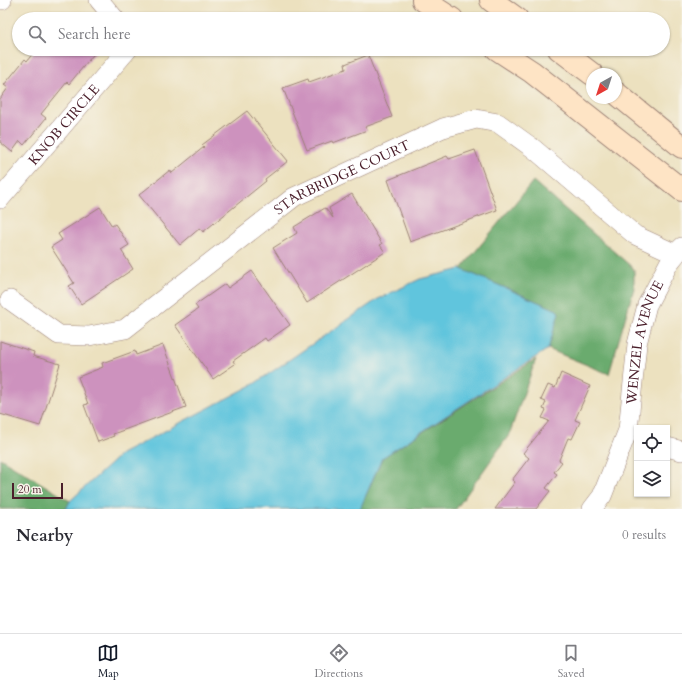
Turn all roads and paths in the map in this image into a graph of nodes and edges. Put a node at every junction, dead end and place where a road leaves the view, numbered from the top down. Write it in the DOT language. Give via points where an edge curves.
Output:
graph roads {
  1 [pos="99,0"];
  2 [pos="423,0"];
  3 [pos="491,0"];
  4 [pos="109,12"];
  5 [pos="441,12"];
  6 [pos="507,12"];
  7 [pos="122,56"];
  8 [pos="508,56"];
  9 [pos="568,56"];
  10 [pos="586,69"];
  11 [pos="622,99"];
  12 [pos="682,147"];
  13 [pos="682,190"];
  14 [pos="0,199"];
  15 [pos="679,251"];
  16 [pos="10,300"];
  17 [pos="631,437"];
  18 [pos="670,448"];
  19 [pos="682,451"];
  20 [pos="592,509"];
  1 -- 4 [label="street"];
  2 -- 5 [label="main road"];
  3 -- 6 [label="main road"];
  7 -- 14 [label="street, KNOB CIRCLE"];
  8 -- 13 [label="main road" via="532,72"];
  9 -- 10 [label="main road"];
  11 -- 12 [label="main road"];
  15 -- 16 [label="street, STARBRIDGE COURT" via="635,236 534,149 498,124 476,119 443,128 294,197 125,329 89,336 60,335"];
  15 -- 17 [label="street, WENZEL AVENUE" via="669,263 647,305 637,344 628,430"];
  17 -- 20 [label="street, WENZEL AVENUE" via="602,496"];
  18 -- 19 [label="street"];
}
